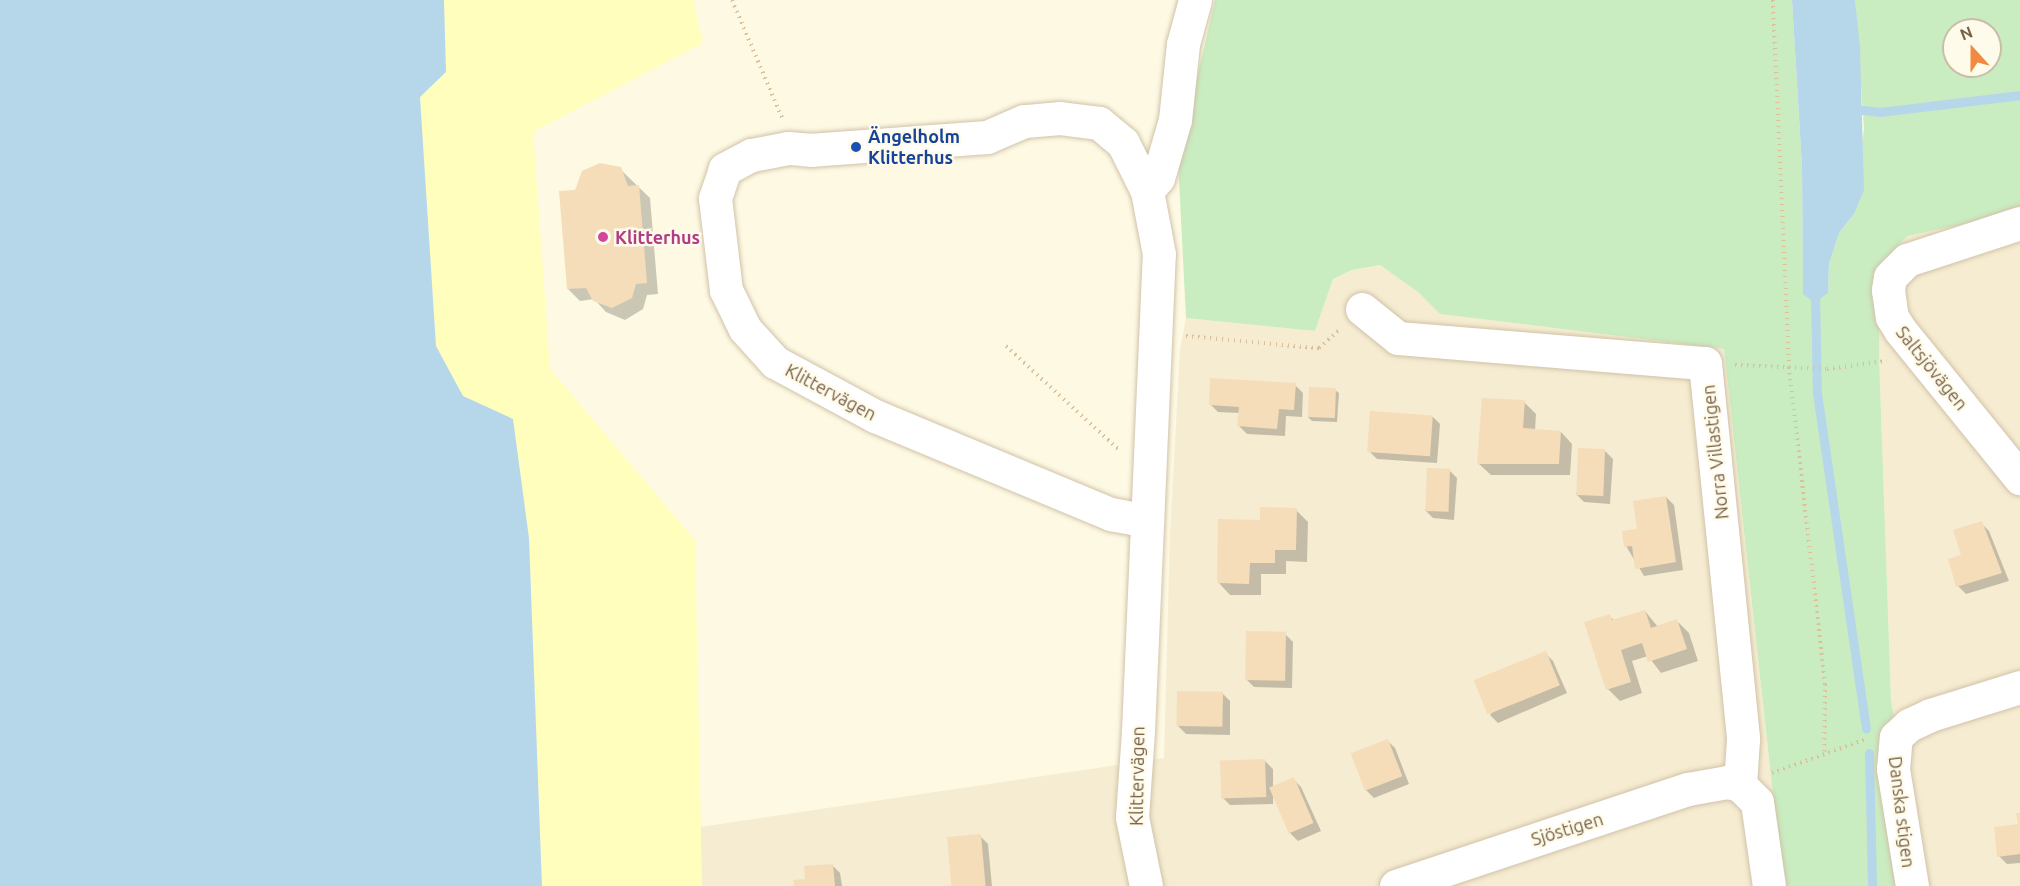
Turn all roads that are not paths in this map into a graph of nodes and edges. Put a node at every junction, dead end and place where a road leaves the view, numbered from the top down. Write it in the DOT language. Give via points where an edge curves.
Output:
graph roads {
  1 [pos="1195,0"];
  2 [pos="1147,191"];
  3 [pos="2020,223"];
  4 [pos="1362,309"];
  5 [pos="2020,478"];
  6 [pos="1147,521"];
  7 [pos="2020,687"];
  8 [pos="1740,785"];
  9 [pos="1146,886"];
  10 [pos="1396,886"];
  11 [pos="1769,886"];
  12 [pos="1912,886"];
  1 -- 2 [label="street" via="1183,44 1175,120 1158,178"];
  2 -- 6 [label="street, Klittervägen" via="1159,254"];
  2 -- 6 [label="street, Klittervägen" via="1123,143 1099,123 1060,118 1024,121 987,136 856,147 788,148 751,155 725,169 715,198 726,290 745,329 775,362 875,416 1111,514"];
  3 -- 5 [label="street, Saltsjövägen" via="1907,260 1896,268 1888,290 1892,317"];
  4 -- 8 [label="street, Norra Villastigen" via="1398,338 1705,363 1743,739"];
  6 -- 9 [label="street, Klittervägen" via="1132,817"];
  7 -- 12 [label="street, Danska stigen" via="1930,715 1896,737 1893,769"];
  8 -- 10 [label="street, Sjöstigen" via="1727,782 1688,789"];
  8 -- 11 [label="street" via="1757,802"];
}
